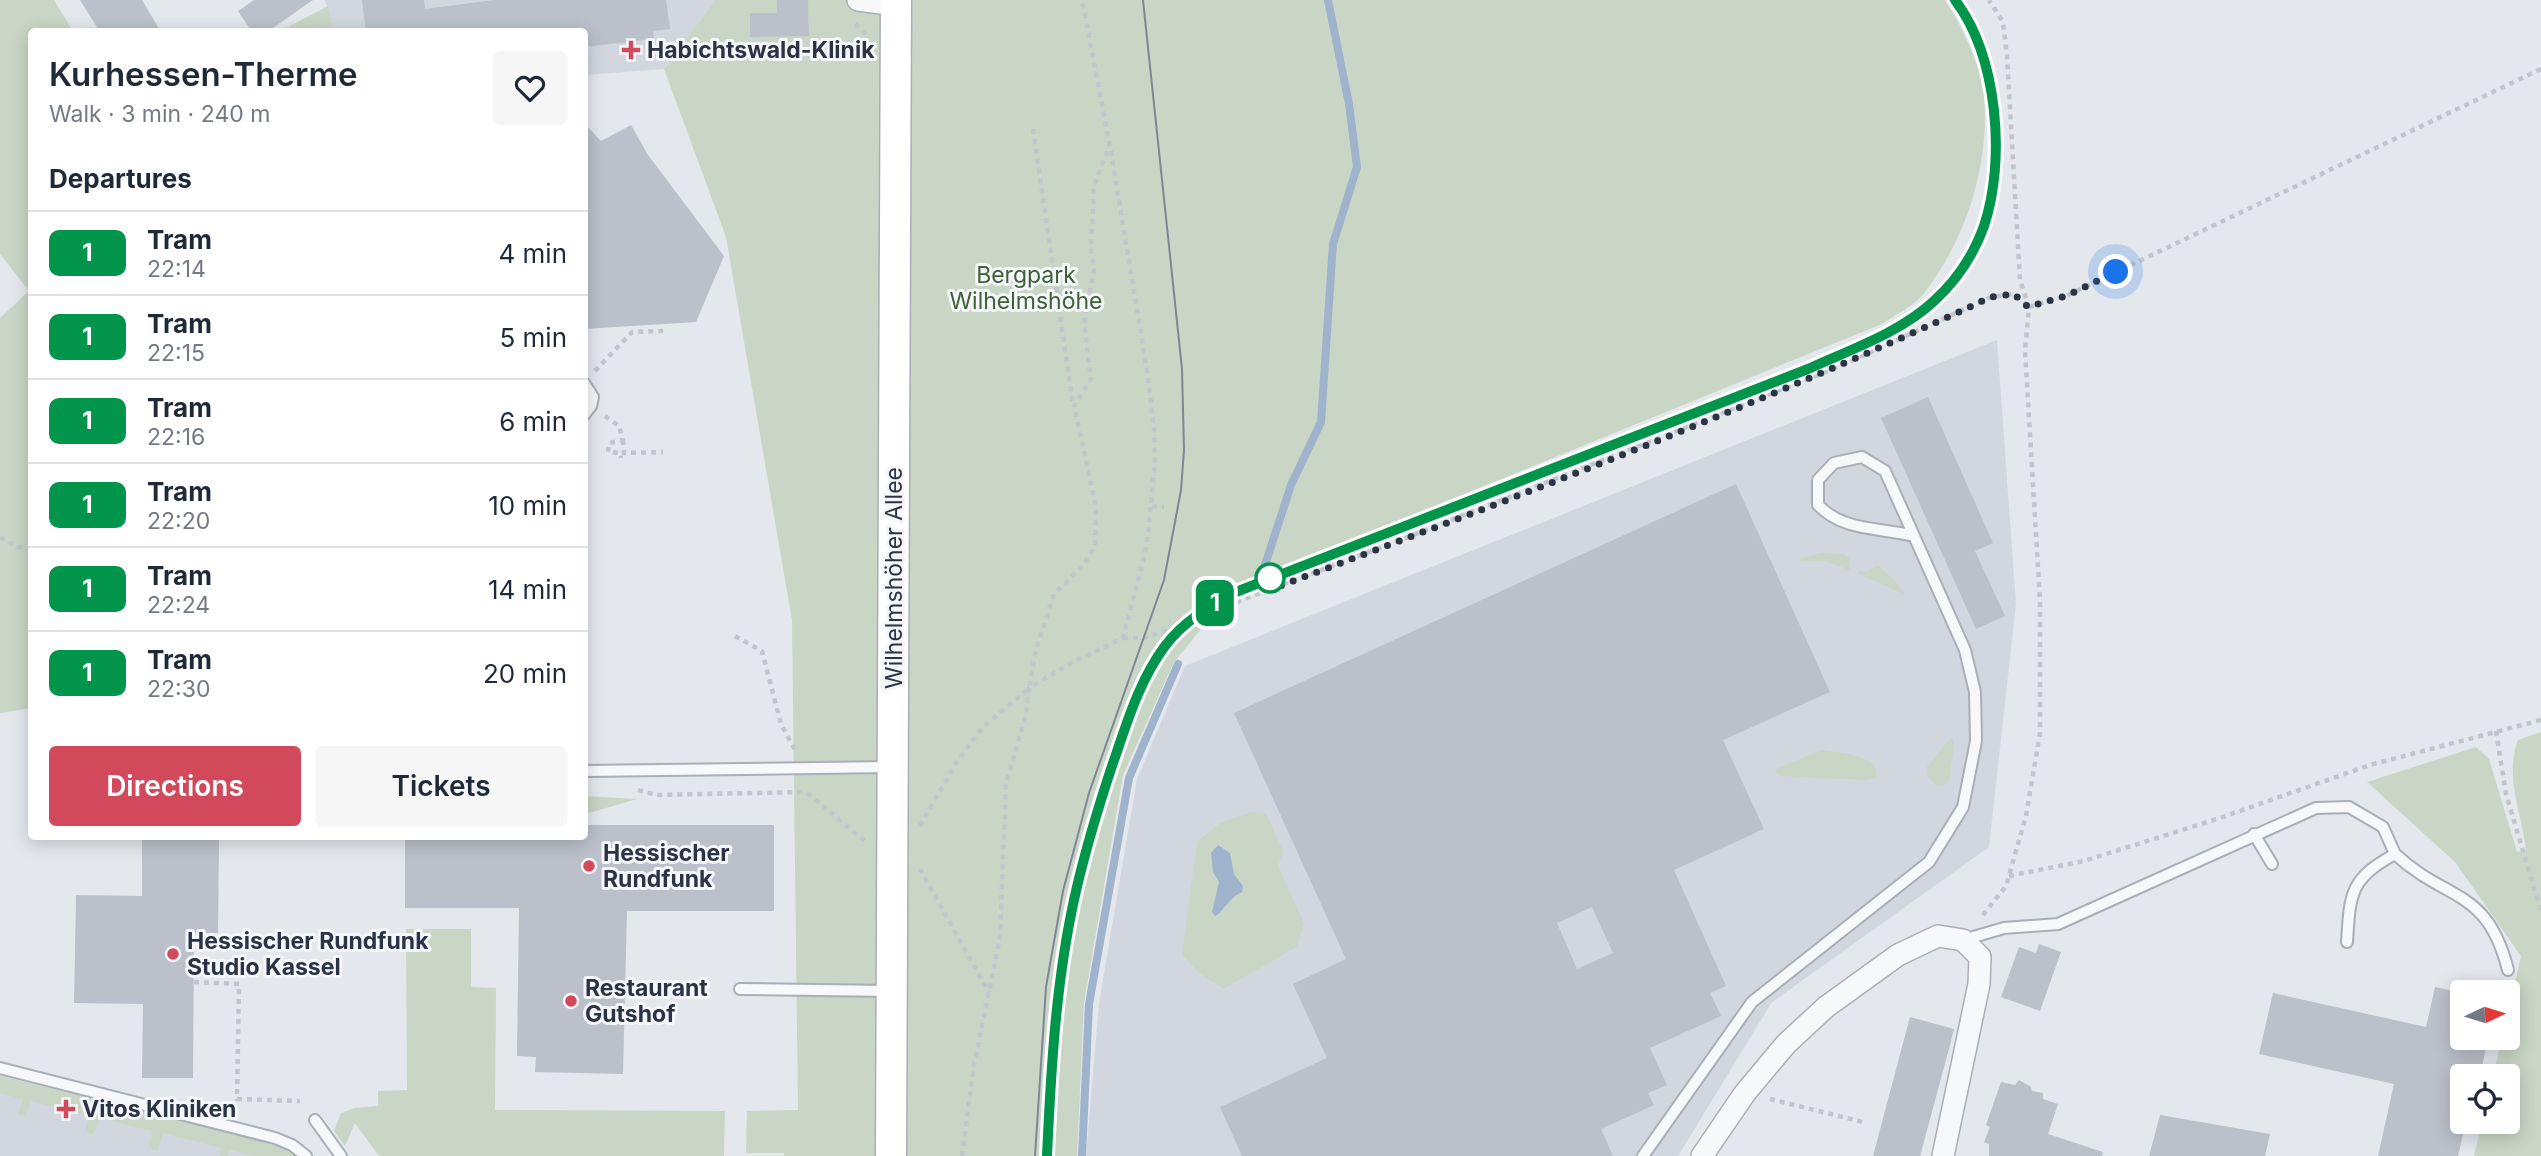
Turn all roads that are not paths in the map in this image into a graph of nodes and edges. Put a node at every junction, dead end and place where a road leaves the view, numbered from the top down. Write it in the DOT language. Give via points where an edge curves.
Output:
graph roads {
  1 [pos="858,0"];
  2 [pos="896,2"];
  3 [pos="588,389"];
  4 [pos="588,410"];
  5 [pos="1914,536"];
  6 [pos="893,767"];
  7 [pos="588,771"];
  8 [pos="2254,834"];
  9 [pos="2395,853"];
  10 [pos="2272,864"];
  11 [pos="1963,940"];
  12 [pos="2347,942"];
  13 [pos="2508,970"];
  14 [pos="740,989"];
  15 [pos="891,991"];
  16 [pos="0,1068"];
  17 [pos="315,1120"];
  18 [pos="306,1156"];
  19 [pos="341,1156"];
  20 [pos="891,1156"];
  21 [pos="1643,1156"];
  22 [pos="1702,1156"];
  23 [pos="1942,1156"];
  1 -- 2 [label="street"];
  2 -- 6 [label="main road, Wilhelmshöher Allee"];
  3 -- 4 [label="lane" via="593,397"];
  5 -- 5 [label="lane" via="1846,524 1829,516 1818,505 1818,480 1834,463 1862,457 1885,471"];
  5 -- 21 [label="lane" via="1965,650 1975,692 1976,741 1963,807 1929,862 1752,1002"];
  6 -- 7 [label="lane"];
  6 -- 15 [label="main road, Wilhelmshöher Allee" via="900,847"];
  8 -- 9 [label="lane" via="2316,808 2349,807 2383,827"];
  8 -- 10 [label="lane"];
  8 -- 11 [label="lane" via="2058,924 2004,928"];
  9 -- 12 [label="lane" via="2371,867 2350,898"];
  9 -- 13 [label="lane" via="2434,884 2463,896 2484,914 2501,941"];
  11 -- 22 [label="street" via="1938,936 1898,955 1826,1007 1786,1044 1745,1093"];
  11 -- 23 [label="street" via="1980,957 1979,984"];
  14 -- 15 [label="lane"];
  15 -- 20 [label="main road, Wilhelmshöher Allee"];
  16 -- 18 [label="lane" via="275,1138"];
  17 -- 19 [label="lane"];
}
